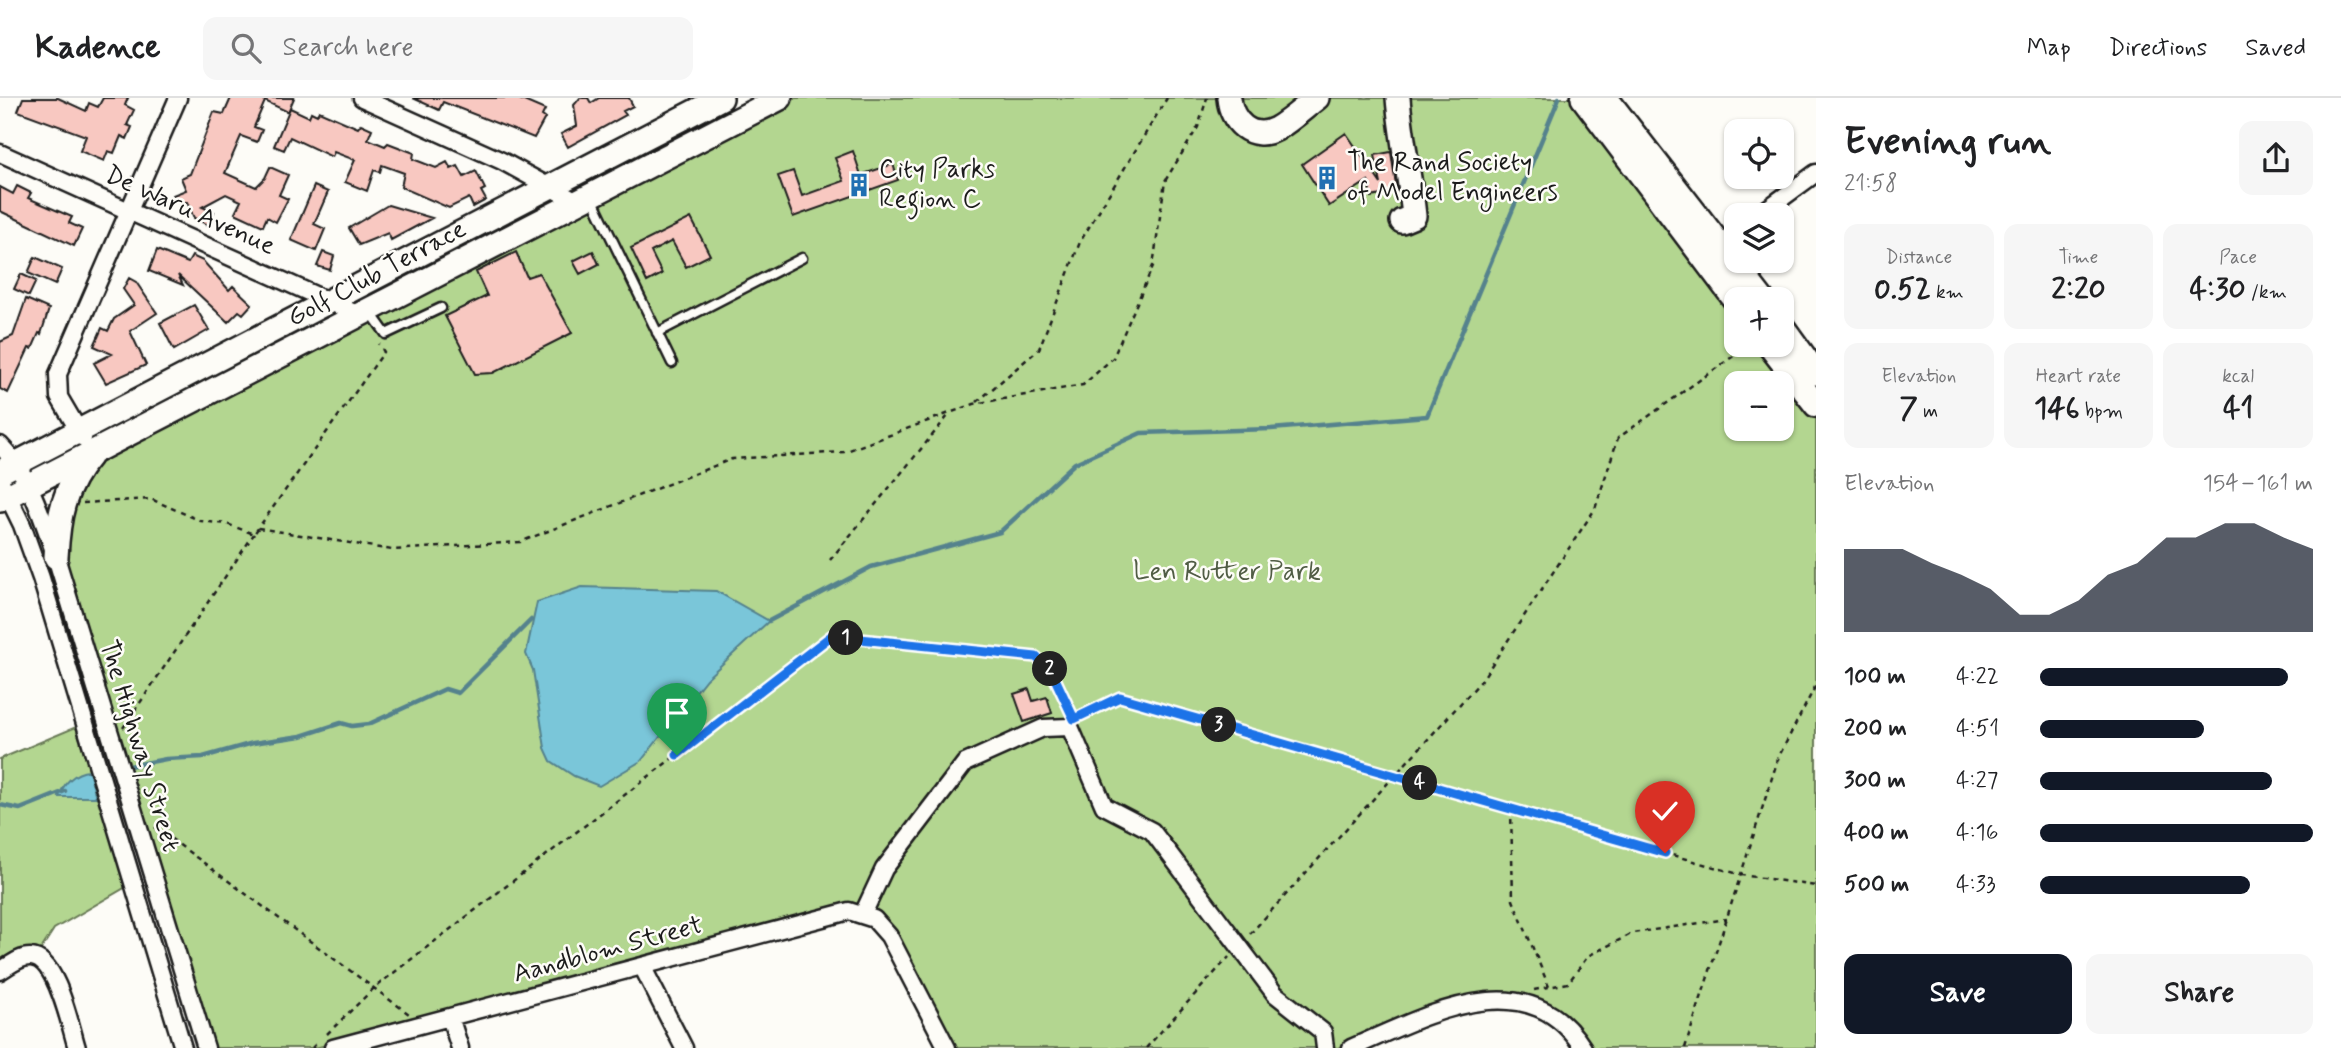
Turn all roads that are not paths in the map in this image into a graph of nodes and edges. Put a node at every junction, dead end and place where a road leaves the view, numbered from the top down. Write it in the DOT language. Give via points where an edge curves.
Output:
graph roads {
  1 [pos="178,98"];
  2 [pos="362,98"];
  3 [pos="721,98"];
  4 [pos="780,98"];
  5 [pos="1229,98"];
  6 [pos="1317,98"];
  7 [pos="1398,98"];
  8 [pos="1583,98"];
  9 [pos="1606,98"];
  10 [pos="750,105"];
  11 [pos="0,153"];
  12 [pos="1816,173"];
  13 [pos="550,188"];
  14 [pos="583,198"];
  15 [pos="1775,203"];
  16 [pos="130,211"];
  17 [pos="1402,221"];
  18 [pos="1720,244"];
  19 [pos="802,258"];
  20 [pos="1732,287"];
  21 [pos="1753,287"];
  22 [pos="328,300"];
  23 [pos="442,308"];
  24 [pos="364,313"];
  25 [pos="657,333"];
  26 [pos="1794,343"];
  27 [pos="1778,357"];
  28 [pos="672,363"];
  29 [pos="1816,373"];
  30 [pos="1816,405"];
  31 [pos="78,430"];
  32 [pos="0,445"];
  33 [pos="92,454"];
  34 [pos="8,467"];
  35 [pos="29,484"];
  36 [pos="3,492"];
  37 [pos="57,557"];
  38 [pos="863,914"];
  39 [pos="642,966"];
  40 [pos="0,971"];
  41 [pos="450,1017"];
  42 [pos="1362,1046"];
  43 [pos="77,1048"];
  44 [pos="183,1048"];
  45 [pos="206,1048"];
  46 [pos="333,1048"];
  47 [pos="460,1048"];
  48 [pos="684,1048"];
  49 [pos="947,1048"];
  50 [pos="1325,1048"];
  51 [pos="1583,1048"];
  1 -- 16 [label="street"];
  2 -- 13 [label="street" via="502,161"];
  3 -- 13 [label="street, Golf Club Terrace"];
  4 -- 10 [label="street, Golf Club Terrace"];
  5 -- 6 [label="street" via="1230,111 1239,125 1252,131 1273,131"];
  7 -- 17 [label="street" via="1414,216"];
  8 -- 18 [label="street"];
  9 -- 18 [label="street"];
  10 -- 14 [label="street, Golf Club Terrace"];
  11 -- 16 [label="street, De Waru Avenue"];
  12 -- 15 [label="street"];
  13 -- 14 [label="street"];
  13 -- 22 [label="street, Golf Club Terrace"];
  14 -- 24 [label="street, Golf Club Terrace"];
  14 -- 25 [label="lane"];
  16 -- 22 [label="street, De Waru Avenue"];
  16 -- 31 [label="street" via="58,374 59,397"];
  18 -- 20 [label="street"];
  18 -- 21 [label="street"];
  19 -- 25 [label="lane"];
  22 -- 24 [label="street, De Waru Avenue"];
  22 -- 31 [label="street, Golf Club Terrace"];
  23 -- 24 [label="lane" via="386,334"];
  24 -- 33 [label="street, Golf Club Terrace"];
  25 -- 28 [label="lane"];
  26 -- 29 [label="street"];
  27 -- 30 [label="street"];
  31 -- 33 [label="street"];
  31 -- 34 [label="street, Golf Club Terrace"];
  32 -- 34 [label="street, The Highway Street"];
  33 -- 35 [label="street, Golf Club Terrace"];
  33 -- 37 [label="street" via="64,497"];
  34 -- 35 [label="street, The Highway Street"];
  35 -- 36 [label="street, Golf Club Terrace"];
  35 -- 37 [label="street, The Highway Street"];
  36 -- 44 [label="street, The Highway Street" via="34,554"];
  37 -- 45 [label="street, The Highway Street"];
  38 -- 39 [label="street, Aandblom Street" via="849,911"];
  38 -- 49 [label="street" via="889,936"];
  38 -- 50 [label="street" via="884,869 965,762 1043,728 1070,727 1104,806 1152,831 1275,994 1323,1032"];
  39 -- 41 [label="street, Aandblom Street"];
  39 -- 48 [label="street"];
  40 -- 43 [label="street" via="32,956 48,967"];
  41 -- 46 [label="street, Aandblom Street"];
  41 -- 47 [label="street"];
  42 -- 51 [label="street" via="1451,1007 1489,999 1548,1014"];
}
